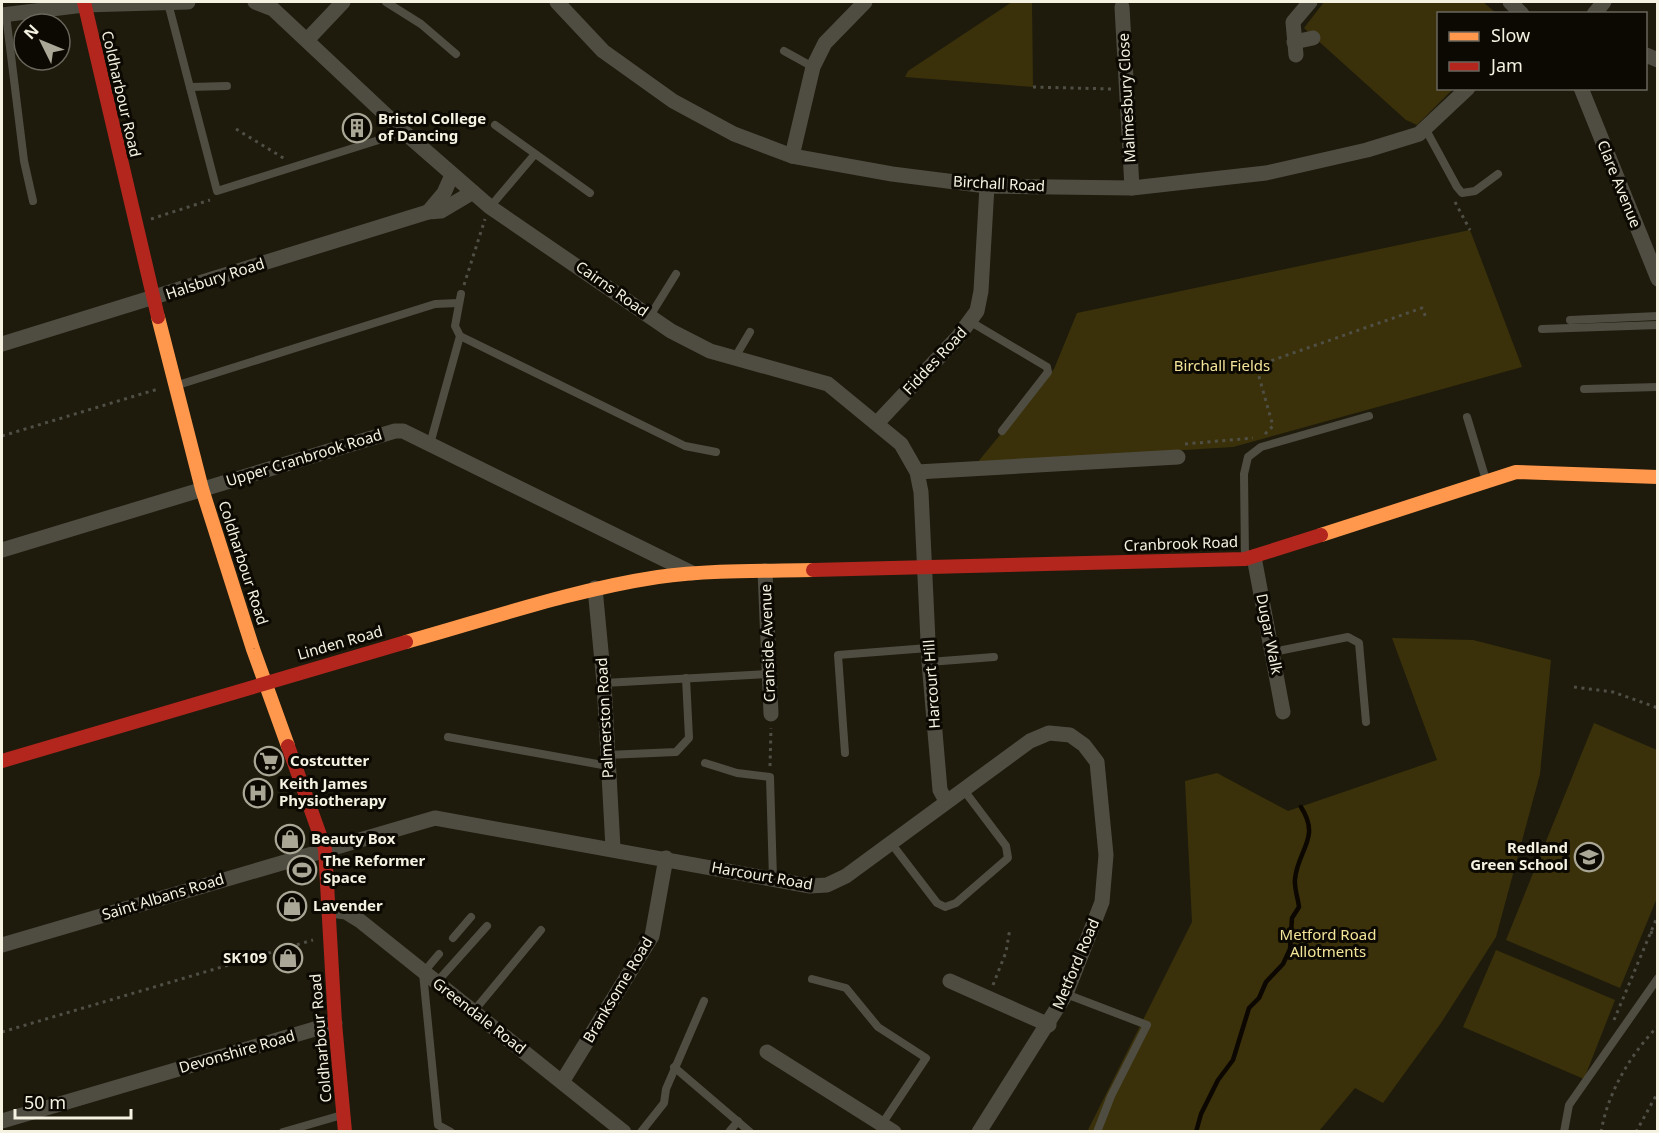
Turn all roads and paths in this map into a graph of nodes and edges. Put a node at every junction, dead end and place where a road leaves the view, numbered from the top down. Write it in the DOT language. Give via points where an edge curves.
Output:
graph roads {
  1 [pos="188,2"];
  2 [pos="255,2"];
  3 [pos="343,2"];
  4 [pos="386,2"];
  5 [pos="557,2"];
  6 [pos="865,2"];
  7 [pos="1310,2"];
  8 [pos="84,3"];
  9 [pos="165,3"];
  10 [pos="1122,7"];
  11 [pos="4,15"];
  12 [pos="1313,38"];
  13 [pos="307,40"];
  14 [pos="784,51"];
  15 [pos="456,54"];
  16 [pos="813,67"];
  17 [pos="227,86"];
  18 [pos="190,87"];
  19 [pos="1033,87"];
  20 [pos="1126,88"];
  21 [pos="1466,90"];
  22 [pos="1582,90"];
  23 [pos="495,125"];
  24 [pos="236,129"];
  25 [pos="1426,130"];
  26 [pos="404,132"];
  27 [pos="535,154"];
  28 [pos="792,156"];
  29 [pos="292,157"];
  30 [pos="452,174"];
  31 [pos="1498,174"];
  32 [pos="987,186"];
  33 [pos="1132,188"];
  34 [pos="473,192"];
  35 [pos="590,193"];
  36 [pos="213,199"];
  37 [pos="33,201"];
  38 [pos="489,207"];
  39 [pos="428,212"];
  40 [pos="134,224"];
  41 [pos="676,274"];
  42 [pos="1658,279"];
  43 [pos="461,294"];
  44 [pos="154,299"];
  45 [pos="458,303"];
  46 [pos="650,316"];
  47 [pos="1658,316"];
  48 [pos="1427,320"];
  49 [pos="1570,320"];
  50 [pos="971,322"];
  51 [pos="1658,325"];
  52 [pos="1542,328"];
  53 [pos="750,332"];
  54 [pos="460,336"];
  55 [pos="2,344"];
  56 [pos="734,359"];
  57 [pos="175,385"];
  58 [pos="1658,387"];
  59 [pos="1584,389"];
  60 [pos="1370,416"];
  61 [pos="1467,417"];
  62 [pos="878,422"];
  63 [pos="1002,431"];
  64 [pos="2,436"];
  65 [pos="430,444"];
  66 [pos="1179,451"];
  67 [pos="716,452"];
  68 [pos="918,472"];
  69 [pos="1658,477"];
  70 [pos="1487,482"];
  71 [pos="202,489"];
  72 [pos="2,550"];
  73 [pos="1250,558"];
  74 [pos="926,566"];
  75 [pos="765,571"];
  76 [pos="692,573"];
  77 [pos="595,588"];
  78 [pos="1273,652"];
  79 [pos="928,655"];
  80 [pos="994,657"];
  81 [pos="770,674"];
  82 [pos="686,678"];
  83 [pos="265,681"];
  84 [pos="604,683"];
  85 [pos="1574,687"];
  86 [pos="1658,708"];
  87 [pos="1284,712"];
  88 [pos="771,714"];
  89 [pos="1366,722"];
  90 [pos="771,736"];
  91 [pos="448,737"];
  92 [pos="845,753"];
  93 [pos="2,761"];
  94 [pos="608,761"];
  95 [pos="705,764"];
  96 [pos="770,777"];
  97 [pos="963,789"];
  98 [pos="946,801"];
  99 [pos="1102,812"];
  100 [pos="891,843"];
  101 [pos="613,848"];
  102 [pos="325,849"];
  103 [pos="666,858"];
  104 [pos="773,879"];
  105 [pos="330,910"];
  106 [pos="1658,915"];
  107 [pos="471,917"];
  108 [pos="487,926"];
  109 [pos="1010,928"];
  110 [pos="541,930"];
  111 [pos="1650,932"];
  112 [pos="331,935"];
  113 [pos="1658,935"];
  114 [pos="453,938"];
  115 [pos="2,945"];
  116 [pos="439,954"];
  117 [pos="423,973"];
  118 [pos="1658,978"];
  119 [pos="812,979"];
  120 [pos="950,981"];
  121 [pos="436,983"];
  122 [pos="1066,994"];
  123 [pos="988,998"];
  124 [pos="704,1001"];
  125 [pos="473,1012"];
  126 [pos="335,1023"];
  127 [pos="1049,1025"];
  128 [pos="1612,1025"];
  129 [pos="1658,1026"];
  130 [pos="2,1032"];
  131 [pos="767,1052"];
  132 [pos="674,1067"];
  133 [pos="562,1082"];
  134 [pos="1658,1092"];
  135 [pos="344,1114"];
  136 [pos="2,1121"];
  137 [pos="738,1121"];
  138 [pos="888,1128"];
  139 [pos="283,1131"];
  140 [pos="345,1131"];
  141 [pos="451,1131"];
  142 [pos="624,1131"];
  143 [pos="641,1131"];
  144 [pos="729,1131"];
  145 [pos="750,1131"];
  146 [pos="979,1131"];
  147 [pos="1097,1131"];
  148 [pos="1564,1131"];
  149 [pos="1601,1131"];
  150 [pos="1636,1131"];
  1 -- 9 [label="street"];
  2 -- 13 [label="street, Cairns Road" via="273,9"];
  3 -- 13 [label="street"];
  4 -- 15 [label="lane" via="421,24"];
  5 -- 28 [label="street, Birchall Road" via="603,51 673,101 734,134"];
  6 -- 16 [label="street" via="825,43"];
  7 -- 12 [label="street" via="1293,22 1295,49"];
  8 -- 9 [label="street"];
  8 -- 11 [label="street"];
  8 -- 40 [label="main road, Coldharbour Road"];
  9 -- 18 [label="lane"];
  10 -- 20 [label="street, Malmesbury Close"];
  11 -- 37 [label="lane"];
  13 -- 26 [label="street, Cairns Road"];
  14 -- 16 [label="lane"];
  16 -- 28 [label="street"];
  17 -- 18 [label="lane"];
  18 -- 26 [label="lane" via="217,191"];
  19 -- 20 [label="path"];
  20 -- 33 [label="street, Malmesbury Close"];
  21 -- 25 [label="street, Birchall Road"];
  22 -- 42 [label="street, Clare Avenue"];
  23 -- 27 [label="lane"];
  24 -- 29 [label="path" via="285,159"];
  25 -- 31 [label="lane" via="1462,193 1475,191"];
  25 -- 33 [label="street, Birchall Road" via="1367,150 1266,173"];
  26 -- 30 [label="street, Cairns Road"];
  27 -- 35 [label="lane"];
  27 -- 38 [label="lane"];
  28 -- 32 [label="street, Birchall Road"];
  30 -- 34 [label="street, Cairns Road"];
  30 -- 39 [label="street" via="444,193"];
  32 -- 33 [label="street, Birchall Road"];
  32 -- 50 [label="street, Fiddes Road" via="981,291"];
  34 -- 38 [label="street, Cairns Road"];
  34 -- 39 [label="street, Halsbury Road" via="441,211"];
  36 -- 40 [label="path"];
  38 -- 43 [label="path"];
  38 -- 46 [label="street, Cairns Road"];
  39 -- 44 [label="street, Halsbury Road"];
  40 -- 44 [label="main road, Coldharbour Road"];
  41 -- 46 [label="lane"];
  43 -- 45 [label="lane"];
  44 -- 55 [label="street, Halsbury Road"];
  44 -- 57 [label="main road, Coldharbour Road"];
  45 -- 54 [label="lane" via="455,326"];
  45 -- 57 [label="lane" via="435,304"];
  46 -- 56 [label="street, Cairns Road" via="710,351"];
  47 -- 49 [label="lane"];
  48 -- 66 [label="path" via="1422,308 1256,366 1273,426 1267,433"];
  50 -- 62 [label="street, Fiddes Road"];
  50 -- 63 [label="lane" via="1047,367 1048,372"];
  51 -- 52 [label="lane"];
  53 -- 56 [label="lane"];
  54 -- 65 [label="lane"];
  54 -- 67 [label="lane" via="685,446"];
  56 -- 62 [label="street, Cairns Road" via="828,384"];
  57 -- 64 [label="path"];
  57 -- 71 [label="main road, Coldharbour Road"];
  58 -- 59 [label="lane"];
  60 -- 73 [label="lane" via="1261,447 1248,457 1245,474"];
  61 -- 70 [label="lane"];
  62 -- 68 [label="street, Cairns Road" via="901,444"];
  65 -- 71 [label="street, Upper Cranbrook Road" via="395,431"];
  65 -- 76 [label="street, Upper Cranbrook Road"];
  66 -- 68 [label="street"];
  68 -- 74 [label="street, Cairns Road"];
  69 -- 70 [label="main road, Cranbrook Road" via="1516,472"];
  70 -- 73 [label="main road, Cranbrook Road"];
  71 -- 72 [label="street, Upper Cranbrook Road"];
  71 -- 83 [label="main road, Coldharbour Road"];
  73 -- 74 [label="main road, Cranbrook Road"];
  73 -- 78 [label="street, Dugar Walk"];
  74 -- 75 [label="main road, Cranbrook Road"];
  74 -- 79 [label="street, Harcourt Hill"];
  75 -- 76 [label="main road, Cranbrook Road"];
  75 -- 81 [label="street, Cranside Avenue"];
  76 -- 77 [label="main road, Linden Road"];
  77 -- 83 [label="main road, Linden Road"];
  77 -- 84 [label="street, Palmerston Road"];
  78 -- 87 [label="street, Dugar Walk"];
  78 -- 89 [label="lane" via="1348,637 1359,643"];
  79 -- 80 [label="lane"];
  79 -- 92 [label="lane" via="838,654"];
  79 -- 98 [label="street, Harcourt Hill" via="940,790"];
  81 -- 82 [label="lane"];
  81 -- 88 [label="street, Cranside Avenue"];
  82 -- 84 [label="lane"];
  82 -- 94 [label="lane" via="689,738 683,748"];
  83 -- 93 [label="main road, Linden Road"];
  83 -- 102 [label="main road, Coldharbour Road"];
  84 -- 94 [label="street, Palmerston Road"];
  85 -- 86 [label="path" via="1613,692"];
  90 -- 96 [label="path"];
  91 -- 94 [label="lane"];
  94 -- 101 [label="street, Palmerston Road"];
  95 -- 96 [label="lane"];
  96 -- 104 [label="lane"];
  97 -- 98 [label="street, Harcourt Road"];
  97 -- 99 [label="street, Harcourt Road" via="1030,741 1049,733 1070,735 1097,762"];
  97 -- 100 [label="lane" via="1006,846 1008,858 957,903 945,908 937,903"];
  98 -- 100 [label="street, Harcourt Road"];
  99 -- 122 [label="street, Metford Road" via="1106,855 1102,902"];
  100 -- 104 [label="street, Harcourt Road" via="827,885"];
  101 -- 102 [label="street, Harcourt Road" via="435,818"];
  101 -- 103 [label="street, Harcourt Road"];
  102 -- 105 [label="main road, Coldharbour Road"];
  102 -- 115 [label="street, Saint Albans Road"];
  103 -- 104 [label="street, Harcourt Road"];
  103 -- 133 [label="street, Branksome Road" via="652,936"];
  105 -- 112 [label="main road, Coldharbour Road"];
  105 -- 117 [label="street, Greendale Road" via="346,912 359,920"];
  106 -- 111 [label="path"];
  107 -- 114 [label="lane"];
  108 -- 121 [label="lane"];
  109 -- 123 [label="path" via="1006,952"];
  110 -- 125 [label="lane"];
  111 -- 113 [label="path"];
  111 -- 128 [label="path"];
  112 -- 126 [label="main road, Coldharbour Road"];
  112 -- 130 [label="path"];
  116 -- 117 [label="lane"];
  117 -- 121 [label="street, Greendale Road"];
  117 -- 141 [label="lane" via="438,1125"];
  118 -- 148 [label="lane" via="1569,1105"];
  119 -- 138 [label="lane" via="846,988 878,1027 926,1058"];
  120 -- 123 [label="street"];
  121 -- 125 [label="street, Greendale Road"];
  122 -- 127 [label="street, Metford Road"];
  122 -- 147 [label="lane" via="1147,1025"];
  123 -- 127 [label="street"];
  124 -- 132 [label="lane"];
  125 -- 133 [label="street, Greendale Road"];
  126 -- 135 [label="main road, Coldharbour Road"];
  126 -- 136 [label="street, Devonshire Road"];
  127 -- 146 [label="street, Metford Road"];
  129 -- 149 [label="path" via="1622,1072"];
  131 -- 138 [label="street"];
  132 -- 137 [label="lane"];
  132 -- 143 [label="lane" via="664,1104"];
  133 -- 142 [label="street, Greendale Road"];
  134 -- 150 [label="path"];
  135 -- 139 [label="lane"];
  135 -- 140 [label="main road, Coldharbour Road"];
  137 -- 144 [label="lane"];
  137 -- 145 [label="lane"];
}
